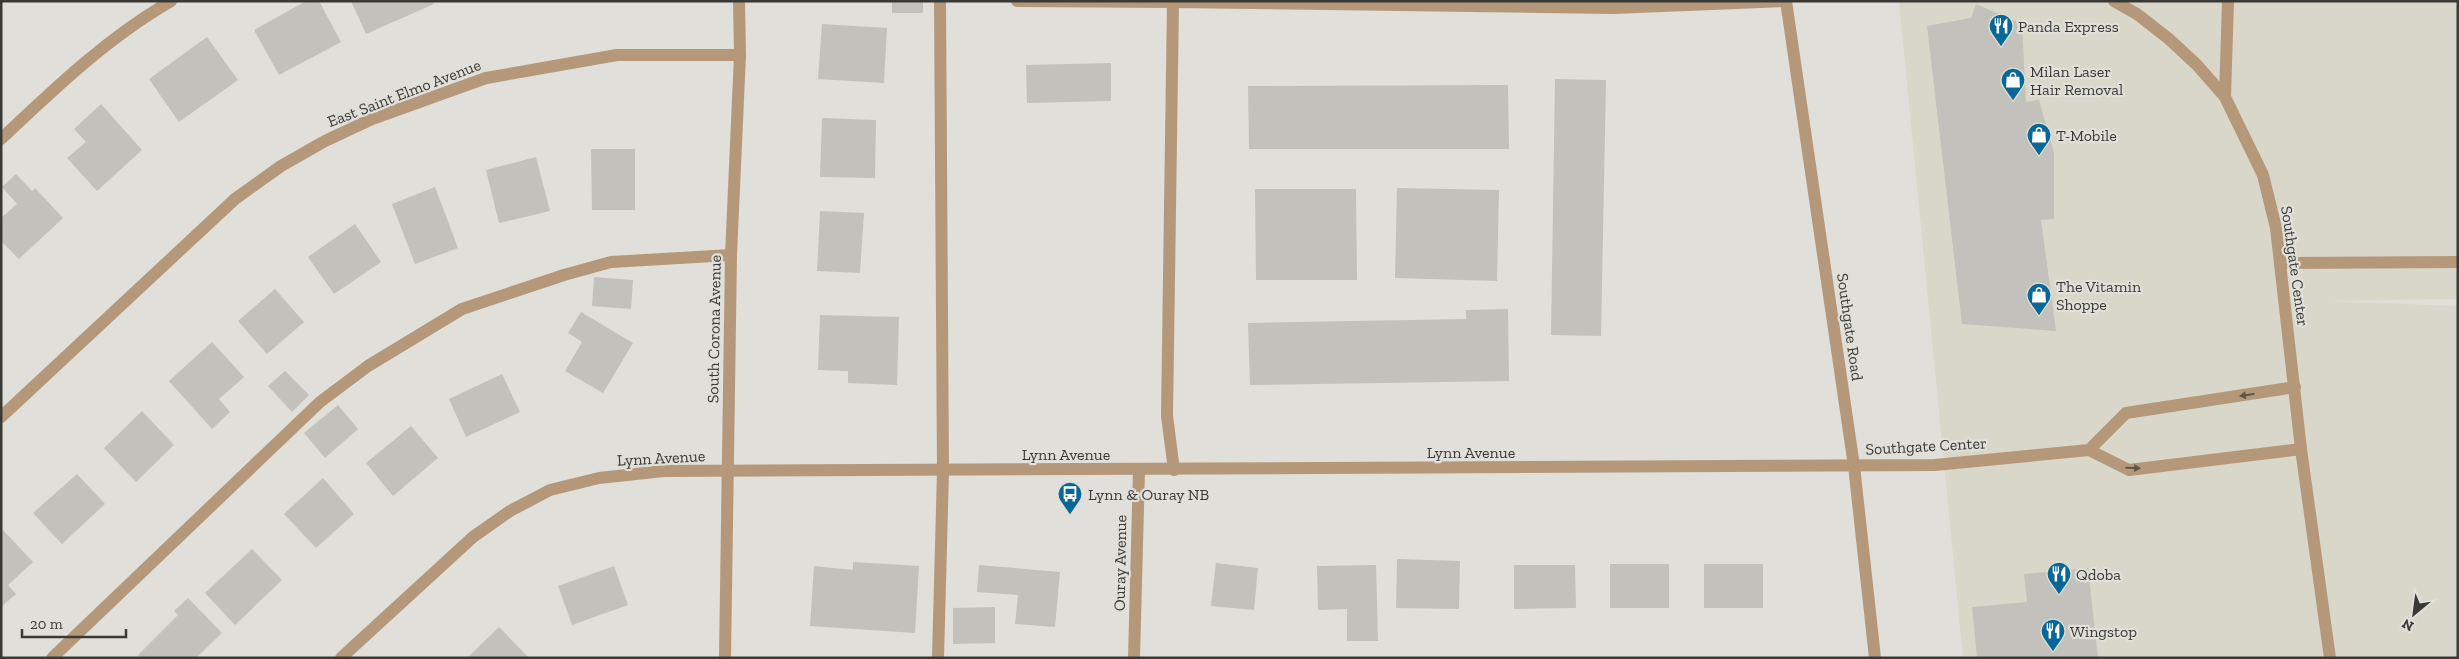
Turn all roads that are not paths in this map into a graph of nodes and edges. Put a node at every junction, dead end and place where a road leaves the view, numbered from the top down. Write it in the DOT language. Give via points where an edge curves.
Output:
graph roads {
  1 [pos="171,1"];
  2 [pos="738,1"];
  3 [pos="940,1"];
  4 [pos="1017,1"];
  5 [pos="1786,1"];
  6 [pos="2114,1"];
  7 [pos="2228,1"];
  8 [pos="1173,2"];
  9 [pos="740,55"];
  10 [pos="2225,97"];
  11 [pos="1,139"];
  12 [pos="731,255"];
  13 [pos="2458,262"];
  14 [pos="2280,263"];
  15 [pos="2295,387"];
  16 [pos="1,417"];
  17 [pos="2301,449"];
  18 [pos="2088,450"];
  19 [pos="1854,466"];
  20 [pos="943,470"];
  21 [pos="1139,470"];
  22 [pos="1174,470"];
  23 [pos="728,472"];
  24 [pos="52,658"];
  25 [pos="341,658"];
  26 [pos="725,658"];
  27 [pos="938,658"];
  28 [pos="1134,658"];
  29 [pos="1875,658"];
  30 [pos="2330,658"];
  1 -- 11 [label="street" via="99,49"];
  2 -- 9 [label="street, South Corona Avenue"];
  3 -- 20 [label="street"];
  4 -- 8 [label="street"];
  5 -- 8 [label="street" via="1613,8"];
  5 -- 19 [label="street, Southgate Road"];
  6 -- 10 [label="street, Southgate Center" via="2169,39"];
  7 -- 10 [label="street"];
  8 -- 22 [label="street" via="1168,416"];
  9 -- 12 [label="street, South Corona Avenue"];
  9 -- 16 [label="street, East Saint Elmo Avenue" via="617,55 486,78 372,119 325,141 280,166 235,199"];
  10 -- 14 [label="street, Southgate Center" via="2263,175 2276,228"];
  12 -- 23 [label="street, South Corona Avenue"];
  12 -- 24 [label="street" via="611,262 462,310 420,334 368,366 320,402"];
  13 -- 14 [label="street"];
  14 -- 15 [label="street, Southgate Center"];
  15 -- 17 [label="street, Southgate Center"];
  15 -- 18 [label="street, one-way" via="2126,413"];
  18 -- 17 [label="street, one-way" via="2129,470"];
  17 -- 30 [label="street, Southgate Center"];
  18 -- 19 [label="street, Southgate Center" via="1935,465"];
  19 -- 22 [label="street, Lynn Avenue"];
  19 -- 29 [label="street, Southgate Road"];
  20 -- 21 [label="street, Lynn Avenue"];
  20 -- 23 [label="street, Lynn Avenue"];
  20 -- 27 [label="street"];
  21 -- 22 [label="street, Lynn Avenue"];
  21 -- 28 [label="street, Ouray Avenue"];
  23 -- 25 [label="street, Lynn Avenue" via="664,471 599,478 550,490 510,511 473,537"];
  23 -- 26 [label="street, South Corona Avenue"];
}
